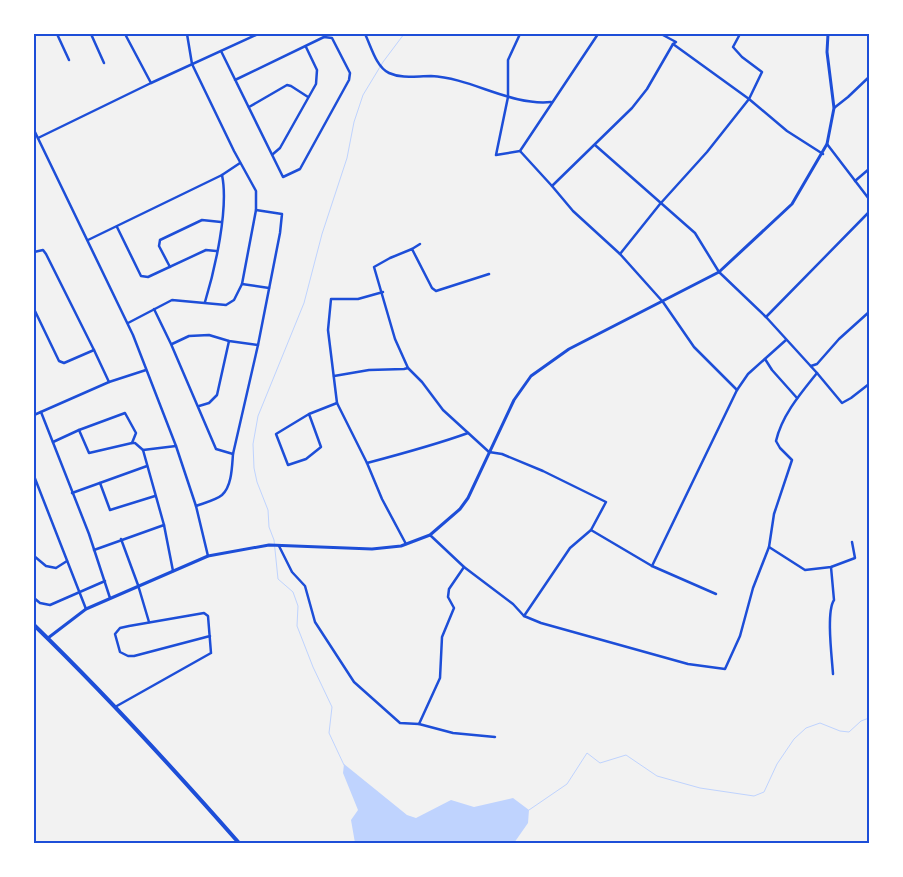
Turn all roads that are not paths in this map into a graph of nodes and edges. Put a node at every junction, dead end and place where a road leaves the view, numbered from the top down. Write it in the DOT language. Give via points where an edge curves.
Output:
graph roads {
  1 [pos="57,34"];
  2 [pos="91,34"];
  3 [pos="125,34"];
  4 [pos="187,34"];
  5 [pos="258,34"];
  6 [pos="365,34"];
  7 [pos="520,34"];
  8 [pos="598,34"];
  9 [pos="661,34"];
  10 [pos="740,34"];
  11 [pos="828,34"];
  12 [pos="673,44"];
  13 [pos="306,47"];
  14 [pos="221,51"];
  15 [pos="69,60"];
  16 [pos="104,63"];
  17 [pos="192,64"];
  18 [pos="869,77"];
  19 [pos="235,80"];
  20 [pos="151,83"];
  21 [pos="308,97"];
  22 [pos="508,97"];
  23 [pos="750,99"];
  24 [pos="551,102"];
  25 [pos="249,107"];
  26 [pos="834,108"];
  27 [pos="34,130"];
  28 [pos="38,138"];
  29 [pos="827,144"];
  30 [pos="595,146"];
  31 [pos="520,151"];
  32 [pos="272,154"];
  33 [pos="823,154"];
  34 [pos="240,163"];
  35 [pos="869,169"];
  36 [pos="222,175"];
  37 [pos="855,181"];
  38 [pos="552,186"];
  39 [pos="869,200"];
  40 [pos="660,204"];
  41 [pos="256,210"];
  42 [pos="869,212"];
  43 [pos="221,222"];
  44 [pos="117,226"];
  45 [pos="88,240"];
  46 [pos="420,244"];
  47 [pos="412,249"];
  48 [pos="216,251"];
  49 [pos="34,252"];
  50 [pos="620,254"];
  51 [pos="170,267"];
  52 [pos="719,272"];
  53 [pos="489,274"];
  54 [pos="242,284"];
  55 [pos="269,288"];
  56 [pos="383,292"];
  57 [pos="205,302"];
  58 [pos="663,302"];
  59 [pos="154,309"];
  60 [pos="34,310"];
  61 [pos="869,312"];
  62 [pos="766,317"];
  63 [pos="128,323"];
  64 [pos="786,340"];
  65 [pos="229,341"];
  66 [pos="172,344"];
  67 [pos="258,345"];
  68 [pos="94,350"];
  69 [pos="765,359"];
  70 [pos="811,366"];
  71 [pos="408,368"];
  72 [pos="146,370"];
  73 [pos="817,373"];
  74 [pos="334,376"];
  75 [pos="109,382"];
  76 [pos="869,384"];
  77 [pos="737,390"];
  78 [pos="797,398"];
  79 [pos="337,403"];
  80 [pos="199,406"];
  81 [pos="42,412"];
  82 [pos="308,414"];
  83 [pos="34,415"];
  84 [pos="79,430"];
  85 [pos="468,433"];
  86 [pos="52,442"];
  87 [pos="132,443"];
  88 [pos="176,446"];
  89 [pos="143,450"];
  90 [pos="489,452"];
  91 [pos="232,454"];
  92 [pos="367,463"];
  93 [pos="147,466"];
  94 [pos="34,476"];
  95 [pos="100,483"];
  96 [pos="72,493"];
  97 [pos="155,496"];
  98 [pos="196,506"];
  99 [pos="164,525"];
  100 [pos="591,530"];
  101 [pos="430,535"];
  102 [pos="121,539"];
  103 [pos="852,542"];
  104 [pos="406,544"];
  105 [pos="279,546"];
  106 [pos="769,547"];
  107 [pos="94,550"];
  108 [pos="34,556"];
  109 [pos="208,556"];
  110 [pos="67,560"];
  111 [pos="652,566"];
  112 [pos="464,567"];
  113 [pos="831,567"];
  114 [pos="173,571"];
  115 [pos="105,581"];
  116 [pos="138,585"];
  117 [pos="79,593"];
  118 [pos="716,594"];
  119 [pos="34,598"];
  120 [pos="110,598"];
  121 [pos="86,609"];
  122 [pos="524,616"];
  123 [pos="149,622"];
  124 [pos="34,625"];
  125 [pos="210,636"];
  126 [pos="48,638"];
  127 [pos="833,674"];
  128 [pos="115,707"];
  129 [pos="419,724"];
  130 [pos="495,737"];
  131 [pos="239,843"];
  1 -- 15 [label="street"];
  2 -- 16 [label="street"];
  3 -- 20 [label="street"];
  4 -- 17 [label="street"];
  5 -- 14 [label="street"];
  6 -- 22 [label="street" via="378,63 388,73 454,80"];
  7 -- 22 [label="street" via="508,60"];
  8 -- 24 [label="street"];
  9 -- 12 [label="street" via="676,42"];
  10 -- 23 [label="street" via="733,47 762,72"];
  11 -- 26 [label="street"];
  12 -- 23 [label="street"];
  12 -- 30 [label="street" via="647,89"];
  13 -- 19 [label="street"];
  13 -- 21 [label="street" via="317,70 316,84"];
  13 -- 32 [label="street" via="324,36 332,38 350,73 349,80 300,169 283,177"];
  14 -- 17 [label="street"];
  14 -- 19 [label="street"];
  17 -- 20 [label="street"];
  17 -- 34 [label="street"];
  18 -- 26 [label="street"];
  19 -- 25 [label="street"];
  20 -- 28 [label="street"];
  21 -- 25 [label="street" via="287,85"];
  21 -- 32 [label="street" via="280,148"];
  22 -- 24 [label="street"];
  22 -- 31 [label="street" via="496,154"];
  23 -- 33 [label="street" via="787,131"];
  23 -- 40 [label="street"];
  24 -- 31 [label="street"];
  25 -- 32 [label="street"];
  26 -- 29 [label="street"];
  27 -- 28 [label="street"];
  28 -- 45 [label="street"];
  29 -- 33 [label="street"];
  29 -- 37 [label="street"];
  30 -- 38 [label="street"];
  30 -- 40 [label="street"];
  31 -- 38 [label="street"];
  33 -- 52 [label="street" via="792,204"];
  34 -- 36 [label="street"];
  34 -- 41 [label="street" via="256,191"];
  35 -- 37 [label="street"];
  36 -- 43 [label="street" via="225,202"];
  36 -- 44 [label="street"];
  37 -- 39 [label="street"];
  38 -- 50 [label="street" via="573,211"];
  40 -- 50 [label="street"];
  40 -- 52 [label="street" via="695,233"];
  41 -- 54 [label="street"];
  41 -- 55 [label="street" via="282,214"];
  42 -- 62 [label="street"];
  43 -- 48 [label="street"];
  43 -- 51 [label="street" via="202,220 160,240 159,246"];
  44 -- 45 [label="street"];
  44 -- 51 [label="street" via="141,276 148,277"];
  45 -- 63 [label="street"];
  46 -- 47 [label="street"];
  47 -- 53 [label="street" via="436,291"];
  47 -- 56 [label="street" via="374,267"];
  48 -- 51 [label="street" via="206,250"];
  48 -- 57 [label="street"];
  49 -- 68 [label="street" via="43,250 46,254"];
  50 -- 58 [label="street"];
  52 -- 58 [label="street"];
  52 -- 62 [label="street"];
  54 -- 55 [label="street"];
  54 -- 57 [label="street" via="234,300 226,305"];
  55 -- 67 [label="street"];
  56 -- 71 [label="street" via="395,339"];
  56 -- 74 [label="street" via="358,299 331,299 328,330"];
  57 -- 59 [label="street" via="172,300"];
  58 -- 77 [label="street" via="694,347"];
  58 -- 90 [label="street" via="569,349 531,376 514,400"];
  59 -- 63 [label="street"];
  59 -- 66 [label="street"];
  60 -- 68 [label="street" via="59,361 64,363"];
  61 -- 70 [label="street" via="817,364"];
  62 -- 64 [label="street"];
  63 -- 72 [label="street"];
  64 -- 69 [label="street"];
  64 -- 70 [label="street"];
  65 -- 66 [label="street" via="209,335 189,336"];
  65 -- 67 [label="street"];
  65 -- 80 [label="street" via="217,395 209,403"];
  66 -- 80 [label="street"];
  67 -- 91 [label="street"];
  68 -- 75 [label="street"];
  69 -- 77 [label="street" via="748,374"];
  69 -- 78 [label="street"];
  70 -- 73 [label="street"];
  71 -- 74 [label="street"];
  71 -- 85 [label="street" via="443,410"];
  72 -- 75 [label="street"];
  72 -- 88 [label="street"];
  73 -- 76 [label="street" via="842,403"];
  73 -- 78 [label="street"];
  74 -- 79 [label="street"];
  75 -- 81 [label="street"];
  77 -- 111 [label="street"];
  78 -- 106 [label="street" via="776,440 792,460 774,514"];
  79 -- 82 [label="street"];
  79 -- 92 [label="street"];
  80 -- 91 [label="street" via="216,449"];
  81 -- 83 [label="street"];
  81 -- 86 [label="street"];
  82 -- 82 [label="street" via="276,434 288,465 306,459 321,447"];
  84 -- 86 [label="street"];
  84 -- 87 [label="street" via="91,454"];
  84 -- 87 [label="street" via="125,413 136,433"];
  85 -- 90 [label="street"];
  85 -- 92 [label="street"];
  86 -- 96 [label="street"];
  87 -- 89 [label="street"];
  88 -- 89 [label="street"];
  88 -- 98 [label="street"];
  89 -- 93 [label="street"];
  90 -- 100 [label="street" via="543,470 606,502"];
  90 -- 101 [label="street" via="468,498"];
  91 -- 98 [label="street" via="232,470 226,491"];
  92 -- 104 [label="street"];
  93 -- 95 [label="street"];
  93 -- 97 [label="street"];
  94 -- 110 [label="street"];
  95 -- 96 [label="street"];
  95 -- 97 [label="street" via="110,510"];
  96 -- 107 [label="street"];
  97 -- 99 [label="street"];
  98 -- 109 [label="street"];
  99 -- 102 [label="street"];
  99 -- 114 [label="street"];
  100 -- 111 [label="street"];
  100 -- 122 [label="street" via="570,548"];
  101 -- 104 [label="street"];
  101 -- 112 [label="street"];
  102 -- 107 [label="street"];
  102 -- 116 [label="street"];
  103 -- 113 [label="street" via="854,558"];
  104 -- 105 [label="street" via="372,549"];
  105 -- 109 [label="street"];
  105 -- 129 [label="street" via="292,572 306,586 315,622 354,682 400,723"];
  106 -- 113 [label="street" via="805,570"];
  106 -- 122 [label="street" via="726,669 688,664"];
  107 -- 115 [label="street"];
  108 -- 110 [label="street" via="46,566 56,568"];
  109 -- 114 [label="street"];
  110 -- 117 [label="street"];
  111 -- 118 [label="street"];
  112 -- 122 [label="street"];
  112 -- 129 [label="street" via="449,589 448,597 454,608 442,636 440,678"];
  113 -- 127 [label="street"];
  114 -- 116 [label="street"];
  115 -- 117 [label="street"];
  115 -- 120 [label="street"];
  116 -- 120 [label="street"];
  116 -- 123 [label="street"];
  117 -- 119 [label="street" via="50,605"];
  117 -- 121 [label="street"];
  120 -- 121 [label="street"];
  121 -- 126 [label="street"];
  123 -- 125 [label="street" via="204,613 208,616"];
  123 -- 125 [label="street" via="120,628 115,634 120,652 134,656"];
  124 -- 126 [label="main road"];
  125 -- 128 [label="street" via="211,654"];
  126 -- 128 [label="main road"];
  128 -- 131 [label="main road"];
  129 -- 130 [label="street" via="453,733"];
}
